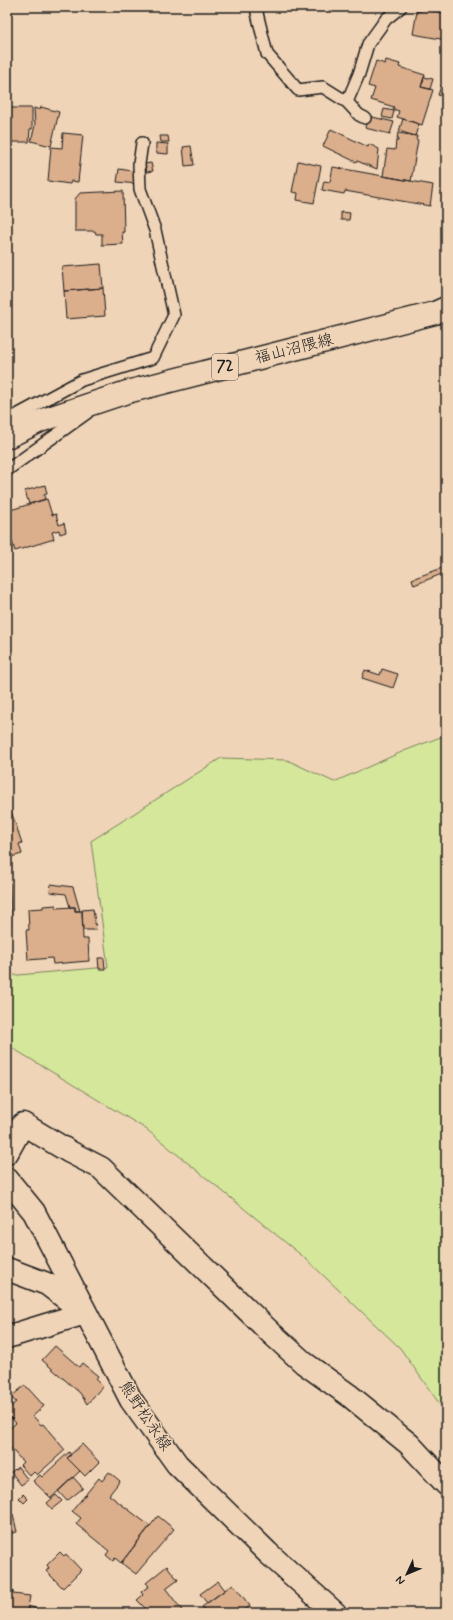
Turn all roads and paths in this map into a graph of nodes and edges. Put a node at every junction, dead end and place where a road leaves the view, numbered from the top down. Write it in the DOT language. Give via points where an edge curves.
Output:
graph roads {
  1 [pos="258,7"];
  2 [pos="401,7"];
  3 [pos="347,102"];
  4 [pos="365,118"];
  5 [pos="142,143"];
  6 [pos="446,308"];
  7 [pos="105,399"];
  8 [pos="7,423"];
  9 [pos="7,437"];
  10 [pos="7,470"];
  11 [pos="7,1153"];
  12 [pos="7,1179"];
  13 [pos="7,1269"];
  14 [pos="85,1313"];
  15 [pos="7,1337"];
  16 [pos="446,1484"];
  17 [pos="335,1613"];
  1 -- 3 [label="lane" via="267,54 298,90 323,87"];
  2 -- 3 [label="lane" via="386,19 368,44"];
  3 -- 4 [label="lane"];
  5 -- 8 [label="lane" via="139,164 140,189 155,230 174,315 153,358 82,380"];
  6 -- 7 [label="main road, 福山沼隈線 / 72"];
  7 -- 9 [label="main road, 福山沼隈線 / 72" via="40,421"];
  7 -- 10 [label="lane"];
  11 -- 16 [label="main road" via="23,1124 101,1168 271,1333 304,1363 409,1444"];
  12 -- 14 [label="main road, 熊野松永線" via="34,1212"];
  13 -- 14 [label="main road" via="47,1284"];
  14 -- 15 [label="main road"];
  14 -- 17 [label="main road, 熊野松永線" via="131,1400 177,1464 268,1553"];
}
